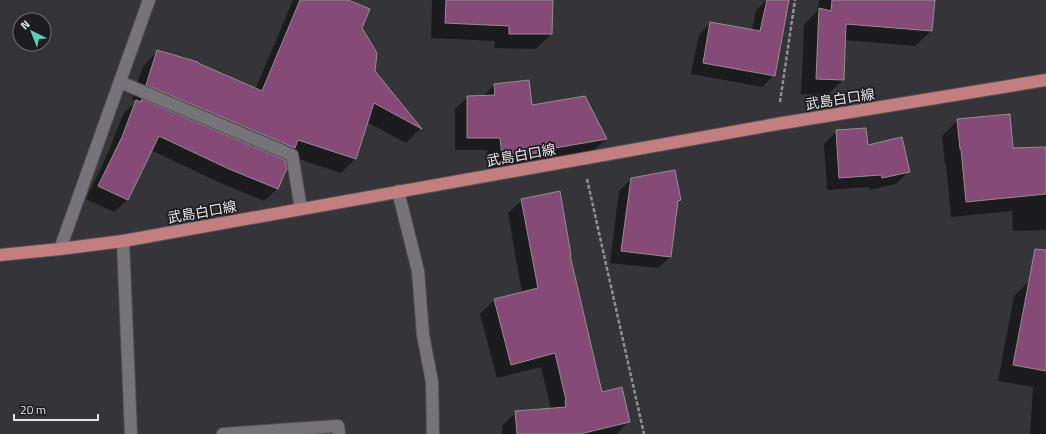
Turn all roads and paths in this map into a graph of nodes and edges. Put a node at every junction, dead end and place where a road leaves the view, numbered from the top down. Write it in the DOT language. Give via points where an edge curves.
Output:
graph roads {
  1 [pos="149,0"];
  2 [pos="795,0"];
  3 [pos="1046,80"];
  4 [pos="120,82"];
  5 [pos="777,124"];
  6 [pos="583,159"];
  7 [pos="398,191"];
  8 [pos="301,209"];
  9 [pos="123,241"];
  10 [pos="60,249"];
  11 [pos="0,255"];
  12 [pos="244,433"];
  13 [pos="131,434"];
  14 [pos="223,434"];
  15 [pos="339,434"];
  16 [pos="433,434"];
  17 [pos="644,434"];
  1 -- 4 [label="street"];
  2 -- 5 [label="path"];
  3 -- 5 [label="main road, 武島白口線"];
  4 -- 8 [label="street" via="292,155"];
  4 -- 10 [label="street"];
  5 -- 6 [label="main road, 武島白口線"];
  6 -- 7 [label="main road, 武島白口線"];
  6 -- 17 [label="path"];
  7 -- 8 [label="main road, 武島白口線"];
  7 -- 16 [label="street" via="418,271 423,335 432,382"];
  8 -- 9 [label="main road, 武島白口線"];
  9 -- 10 [label="main road, 武島白口線"];
  9 -- 13 [label="street"];
  10 -- 11 [label="main road, 武島白口線"];
  12 -- 14 [label="street"];
  12 -- 15 [label="street" via="338,426"];
}
